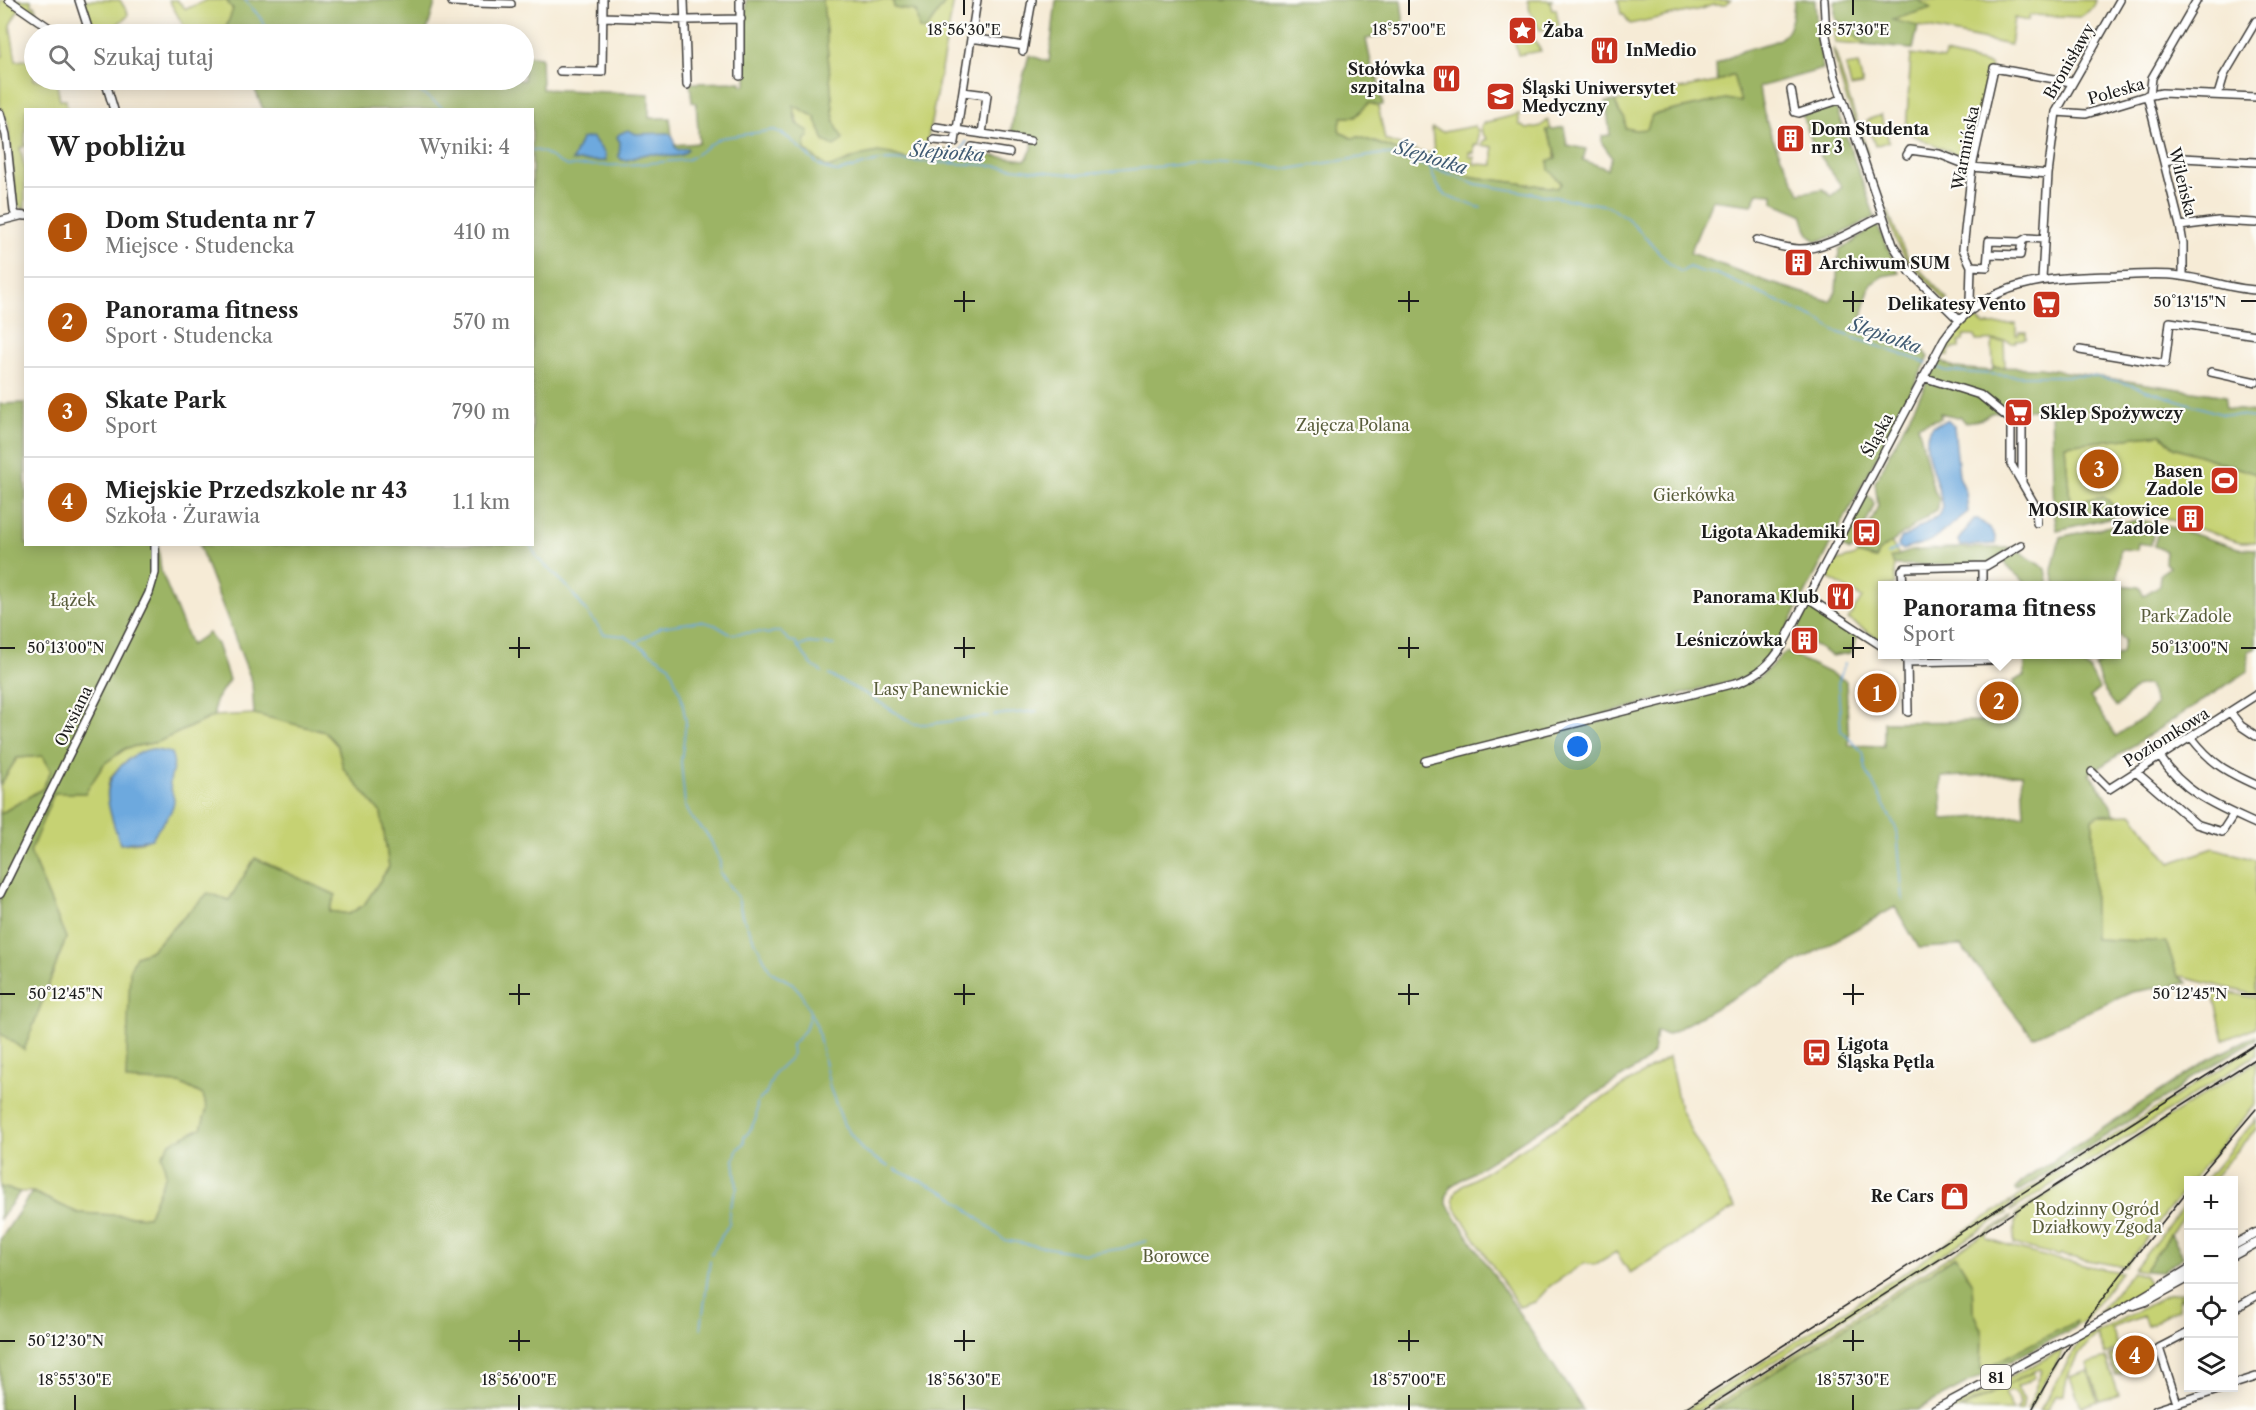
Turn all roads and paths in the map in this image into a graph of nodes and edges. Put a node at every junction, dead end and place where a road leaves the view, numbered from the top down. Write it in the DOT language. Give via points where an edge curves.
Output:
graph roads {
  1 [pos="9,0"];
  2 [pos="79,0"];
  3 [pos="603,0"];
  4 [pos="684,0"];
  5 [pos="740,0"];
  6 [pos="977,0"];
  7 [pos="1032,0"];
  8 [pos="1824,0"];
  9 [pos="2120,0"];
  10 [pos="2197,0"];
  11 [pos="476,1"];
  12 [pos="452,2"];
  13 [pos="511,4"];
  14 [pos="603,17"];
  15 [pos="684,19"];
  16 [pos="741,19"];
  17 [pos="2256,21"];
  18 [pos="44,24"];
  19 [pos="87,24"];
  20 [pos="971,38"];
  21 [pos="560,70"];
  22 [pos="740,76"];
  23 [pos="2071,82"];
  24 [pos="687,85"];
  25 [pos="108,90"];
  26 [pos="1791,90"];
  27 [pos="963,92"];
  28 [pos="2148,95"];
  29 [pos="2218,95"];
  30 [pos="2256,97"];
  31 [pos="1842,99"];
  32 [pos="113,108"];
  33 [pos="2056,112"];
  34 [pos="0,113"];
  35 [pos="936,127"];
  36 [pos="957,130"];
  37 [pos="982,134"];
  38 [pos="1003,137"];
  39 [pos="934,140"];
  40 [pos="1030,141"];
  41 [pos="972,147"];
  42 [pos="1000,151"];
  43 [pos="1009,153"];
  44 [pos="1907,155"];
  45 [pos="2164,161"];
  46 [pos="2256,162"];
  47 [pos="1972,167"];
  48 [pos="2048,174"];
  49 [pos="20,216"];
  50 [pos="1883,216"];
  51 [pos="0,221"];
  52 [pos="2256,223"];
  53 [pos="2180,226"];
  54 [pos="2043,239"];
  55 [pos="1757,240"];
  56 [pos="2022,242"];
  57 [pos="1988,254"];
  58 [pos="1971,266"];
  59 [pos="2183,276"];
  60 [pos="2042,279"];
  61 [pos="2256,290"];
  62 [pos="1973,309"];
  63 [pos="1959,320"];
  64 [pos="2256,335"];
  65 [pos="2080,350"];
  66 [pos="2211,372"];
  67 [pos="1923,377"];
  68 [pos="2256,382"];
  69 [pos="2011,420"];
  70 [pos="2022,483"];
  71 [pos="2037,523"];
  72 [pos="2021,544"];
  73 [pos="155,546"];
  74 [pos="1984,566"];
  75 [pos="1903,581"];
  76 [pos="1982,581"];
  77 [pos="1808,598"];
  78 [pos="1878,643"];
  79 [pos="1906,659"];
  80 [pos="1994,659"];
  81 [pos="1907,662"];
  82 [pos="2256,695"];
  83 [pos="1908,712"];
  84 [pos="2230,712"];
  85 [pos="2256,736"];
  86 [pos="2191,737"];
  87 [pos="2160,758"];
  88 [pos="1425,761"];
  89 [pos="2092,772"];
  90 [pos="2136,772"];
  91 [pos="2256,785"];
  92 [pos="2233,814"];
  93 [pos="2256,824"];
  94 [pos="0,894"];
  95 [pos="2256,1233"];
  96 [pos="2238,1243"];
  97 [pos="2256,1243"];
  98 [pos="2238,1253"];
  99 [pos="2184,1272"];
  100 [pos="2184,1280"];
  101 [pos="2256,1296"];
  102 [pos="2238,1307"];
  103 [pos="2126,1308"];
  104 [pos="2184,1335"];
  105 [pos="2256,1377"];
  106 [pos="2238,1383"];
  107 [pos="2211,1392"];
  108 [pos="2177,1403"];
  109 [pos="2168,1408"];
  110 [pos="1935,1410"];
  111 [pos="2156,1410"];
  1 -- 18 [label="street"];
  2 -- 19 [label="street"];
  3 -- 14 [label="street"];
  4 -- 15 [label="street"];
  5 -- 16 [label="street"];
  6 -- 20 [label="street"];
  7 -- 20 [label="street" via="1024,49"];
  8 -- 31 [label="street" via="1827,47"];
  9 -- 23 [label="street, Bronisławy"];
  10 -- 28 [label="street" via="2152,78"];
  11 -- 12 [label="street"];
  11 -- 13 [label="street"];
  14 -- 15 [label="street"];
  14 -- 21 [label="street" via="602,72"];
  15 -- 16 [label="street"];
  15 -- 24 [label="street"];
  16 -- 22 [label="street"];
  17 -- 29 [label="street" via="2224,75"];
  20 -- 27 [label="street"];
  23 -- 33 [label="street, Bronisławy"];
  23 -- 47 [label="street, Warmińska" via="1994,68"];
  25 -- 32 [label="street"];
  26 -- 31 [label="street" via="1795,112 1799,113"];
  27 -- 36 [label="street"];
  27 -- 37 [label="street" via="987,95"];
  28 -- 29 [label="street, Poleska"];
  28 -- 33 [label="street, Poleska" via="2091,114"];
  28 -- 45 [label="street, Wileńska"];
  29 -- 30 [label="street, Poleska"];
  31 -- 50 [label="street"];
  33 -- 48 [label="street, Bronisławy"];
  34 -- 49 [label="street" via="13,205"];
  35 -- 36 [label="street"];
  36 -- 37 [label="street"];
  36 -- 39 [label="street" via="955,142"];
  37 -- 38 [label="street"];
  38 -- 40 [label="street"];
  38 -- 42 [label="street"];
  41 -- 42 [label="street"];
  42 -- 43 [label="street"];
  44 -- 47 [label="street" via="1910,150 1932,152"];
  45 -- 46 [label="street" via="2183,158"];
  45 -- 53 [label="street, Wileńska"];
  47 -- 48 [label="street"];
  47 -- 58 [label="street, Warmińska" via="1963,249"];
  48 -- 54 [label="street, Bronisławy"];
  49 -- 51 [label="street"];
  50 -- 55 [label="street" via="1847,236 1806,249"];
  50 -- 63 [label="street" via="1902,261"];
  52 -- 53 [label="street" via="2218,221"];
  53 -- 59 [label="street, Wileńska"];
  54 -- 56 [label="street" via="2027,238"];
  54 -- 60 [label="street, Bronisławy"];
  56 -- 57 [label="street" via="2020,255"];
  56 -- 57 [label="street" via="1989,241"];
  57 -- 58 [label="street" via="1988,267"];
  58 -- 62 [label="street, Warmińska"];
  59 -- 60 [label="street, Śląska"];
  59 -- 61 [label="street, Śląska"];
  60 -- 62 [label="street, Śląska" via="2004,291"];
  62 -- 63 [label="street, Śląska"];
  63 -- 67 [label="street, Śląska"];
  64 -- 65 [label="street" via="2170,322 2165,364"];
  66 -- 68 [label="street"];
  67 -- 69 [label="street" via="1980,395"];
  67 -- 77 [label="street, Śląska"];
  69 -- 70 [label="street" via="2011,464"];
  69 -- 70 [label="street" via="2022,422"];
  70 -- 71 [label="street" via="2036,507"];
  72 -- 74 [label="street"];
  73 -- 94 [label="street, Owsiana" via="155,573 149,593"];
  74 -- 75 [label="street" via="1905,568"];
  74 -- 76 [label="street"];
  77 -- 78 [label="street"];
  77 -- 88 [label="street, Śląska" via="1776,656 1754,676"];
  79 -- 81 [label="street"];
  80 -- 81 [label="street"];
  81 -- 83 [label="street"];
  82 -- 84 [label="street, Poziomkowa"];
  84 -- 85 [label="street"];
  84 -- 86 [label="street, Poziomkowa"];
  86 -- 87 [label="street, Poziomkowa"];
  86 -- 91 [label="street" via="2207,758"];
  87 -- 90 [label="street, Poziomkowa"];
  87 -- 92 [label="street" via="2188,789"];
  89 -- 90 [label="street, Poziomkowa" via="2109,789"];
  90 -- 92 [label="street" via="2196,824 2222,832"];
  92 -- 93 [label="street"];
  95 -- 96 [label="main road"];
  97 -- 98 [label="main road"];
  99 -- 103 [label="main road, 81"];
  100 -- 103 [label="main road, 81"];
  101 -- 102 [label="street"];
  103 -- 110 [label="main road, 81, bridge"];
  104 -- 108 [label="street" via="2159,1348"];
  105 -- 106 [label="street"];
  107 -- 108 [label="street"];
  108 -- 109 [label="street"];
  109 -- 111 [label="street"];
}
